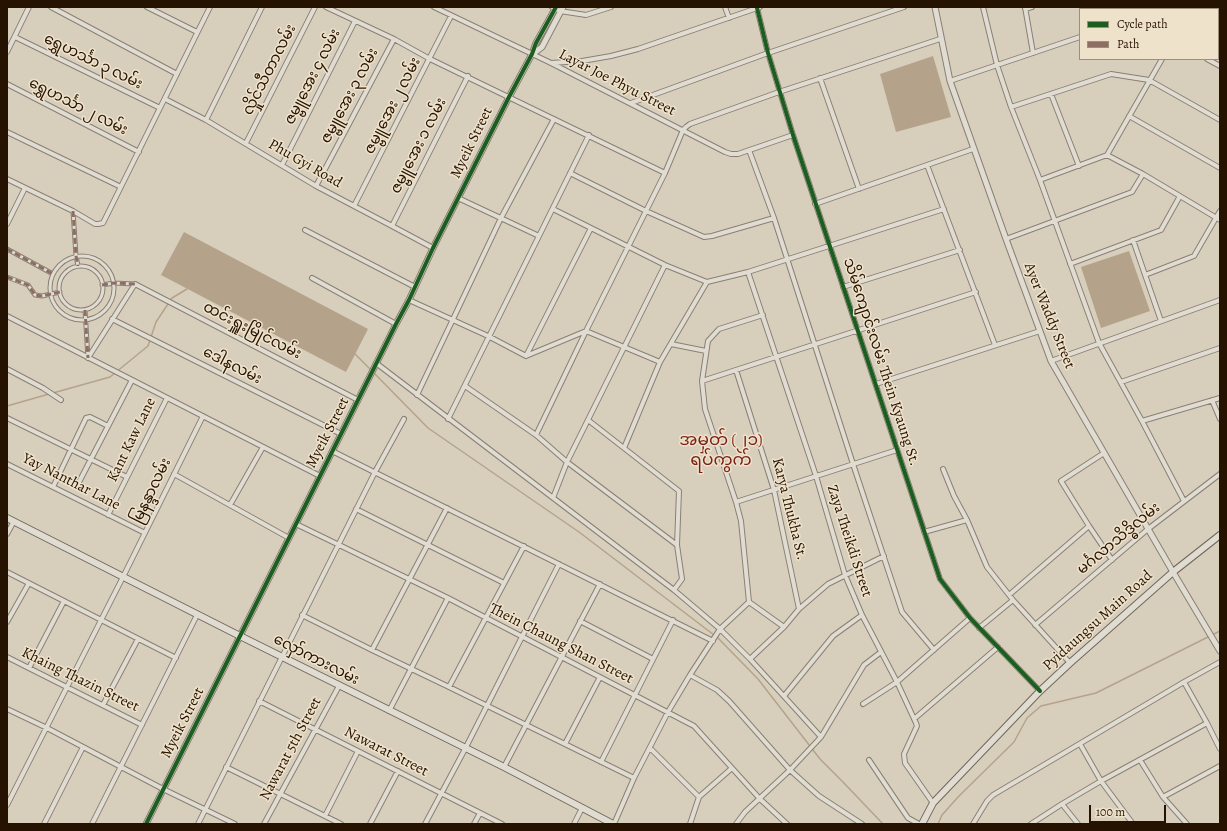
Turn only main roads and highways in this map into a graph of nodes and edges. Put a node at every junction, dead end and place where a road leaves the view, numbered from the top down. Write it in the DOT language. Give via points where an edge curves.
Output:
graph roads {
  1 [pos="7,518"];
  2 [pos="1220,535"];
  3 [pos="614,824"];
  4 [pos="921,824"];
  1 -- 3 [label="main road, လှော်ကားလမ်း"];
  2 -- 4 [label="main road, Pyidaungsu Main Road" via="1173,572 1040,691 933,803"];
}
